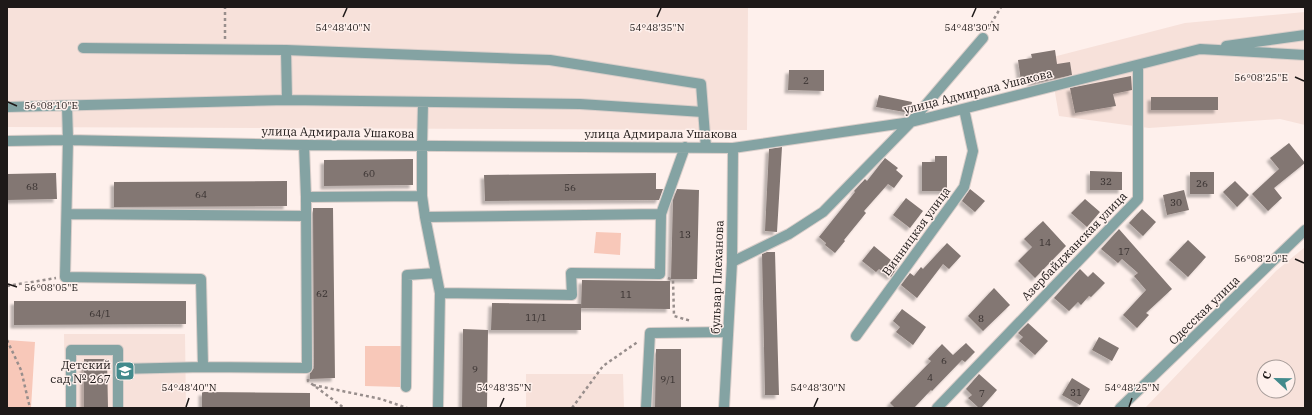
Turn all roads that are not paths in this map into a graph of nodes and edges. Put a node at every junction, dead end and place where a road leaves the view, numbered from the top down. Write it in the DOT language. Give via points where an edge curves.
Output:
graph roads {
  1 [pos="1305,36"];
  2 [pos="983,38"];
  3 [pos="83,48"];
  4 [pos="1200,49"];
  5 [pos="286,50"];
  6 [pos="1305,55"];
  7 [pos="1138,65"];
  8 [pos="287,100"];
  9 [pos="423,103"];
  10 [pos="67,106"];
  11 [pos="7,108"];
  12 [pos="964,109"];
  13 [pos="703,112"];
  14 [pos="910,122"];
  15 [pos="68,140"];
  16 [pos="7,141"];
  17 [pos="304,145"];
  18 [pos="422,146"];
  19 [pos="685,148"];
  20 [pos="706,148"];
  21 [pos="733,148"];
  22 [pos="422,196"];
  23 [pos="306,197"];
  24 [pos="66,214"];
  25 [pos="661,214"];
  26 [pos="306,216"];
  27 [pos="425,217"];
  28 [pos="1305,230"];
  29 [pos="732,262"];
  30 [pos="436,273"];
  31 [pos="440,293"];
  32 [pos="728,332"];
  33 [pos="856,336"];
  34 [pos="203,367"];
  35 [pos="118,369"];
  36 [pos="406,388"];
  37 [pos="71,408"];
  38 [pos="118,408"];
  39 [pos="438,408"];
  40 [pos="646,408"];
  41 [pos="724,408"];
  42 [pos="938,408"];
  43 [pos="1120,408"];
  1 -- 4 [label="street"];
  2 -- 14 [label="street"];
  3 -- 5 [label="street"];
  4 -- 6 [label="street, улица Адмирала Ушакова"];
  4 -- 7 [label="street, улица Адмирала Ушакова"];
  5 -- 8 [label="street"];
  5 -- 13 [label="street" via="550,60 701,84"];
  7 -- 12 [label="street, улица Адмирала Ушакова"];
  7 -- 42 [label="street, Азербайджанская улица" via="1138,199"];
  8 -- 9 [label="street"];
  8 -- 10 [label="street"];
  9 -- 13 [label="street" via="580,104"];
  9 -- 18 [label="street"];
  10 -- 11 [label="street"];
  10 -- 15 [label="street"];
  12 -- 14 [label="street, улица Адмирала Ушакова"];
  12 -- 33 [label="street, Винницкая улица" via="973,151 964,187"];
  13 -- 20 [label="street"];
  14 -- 21 [label="street, улица Адмирала Ушакова"];
  14 -- 29 [label="street" via="823,212 789,234"];
  15 -- 16 [label="street, улица Адмирала Ушакова"];
  15 -- 17 [label="street, улица Адмирала Ушакова"];
  15 -- 24 [label="street"];
  17 -- 18 [label="street, улица Адмирала Ушакова"];
  17 -- 23 [label="street"];
  18 -- 19 [label="street, улица Адмирала Ушакова"];
  18 -- 22 [label="street"];
  19 -- 20 [label="street, улица Адмирала Ушакова"];
  19 -- 25 [label="street"];
  20 -- 21 [label="street, улица Адмирала Ушакова"];
  21 -- 29 [label="street, бульвар Плеханова"];
  22 -- 23 [label="street"];
  22 -- 27 [label="street"];
  23 -- 26 [label="street"];
  24 -- 26 [label="street"];
  24 -- 34 [label="street" via="65,276 201,280"];
  25 -- 27 [label="street"];
  25 -- 31 [label="street" via="660,274 571,273 572,295"];
  26 -- 34 [label="street" via="307,368"];
  27 -- 30 [label="street"];
  28 -- 43 [label="street, Одесская улица"];
  29 -- 32 [label="street, бульвар Плеханова"];
  30 -- 31 [label="street"];
  30 -- 36 [label="street" via="407,275"];
  31 -- 39 [label="street"];
  32 -- 40 [label="street" via="650,332"];
  32 -- 41 [label="street, бульвар Плеханова"];
  34 -- 35 [label="street"];
  35 -- 37 [label="street" via="118,350 71,350"];
  35 -- 38 [label="street"];
}
